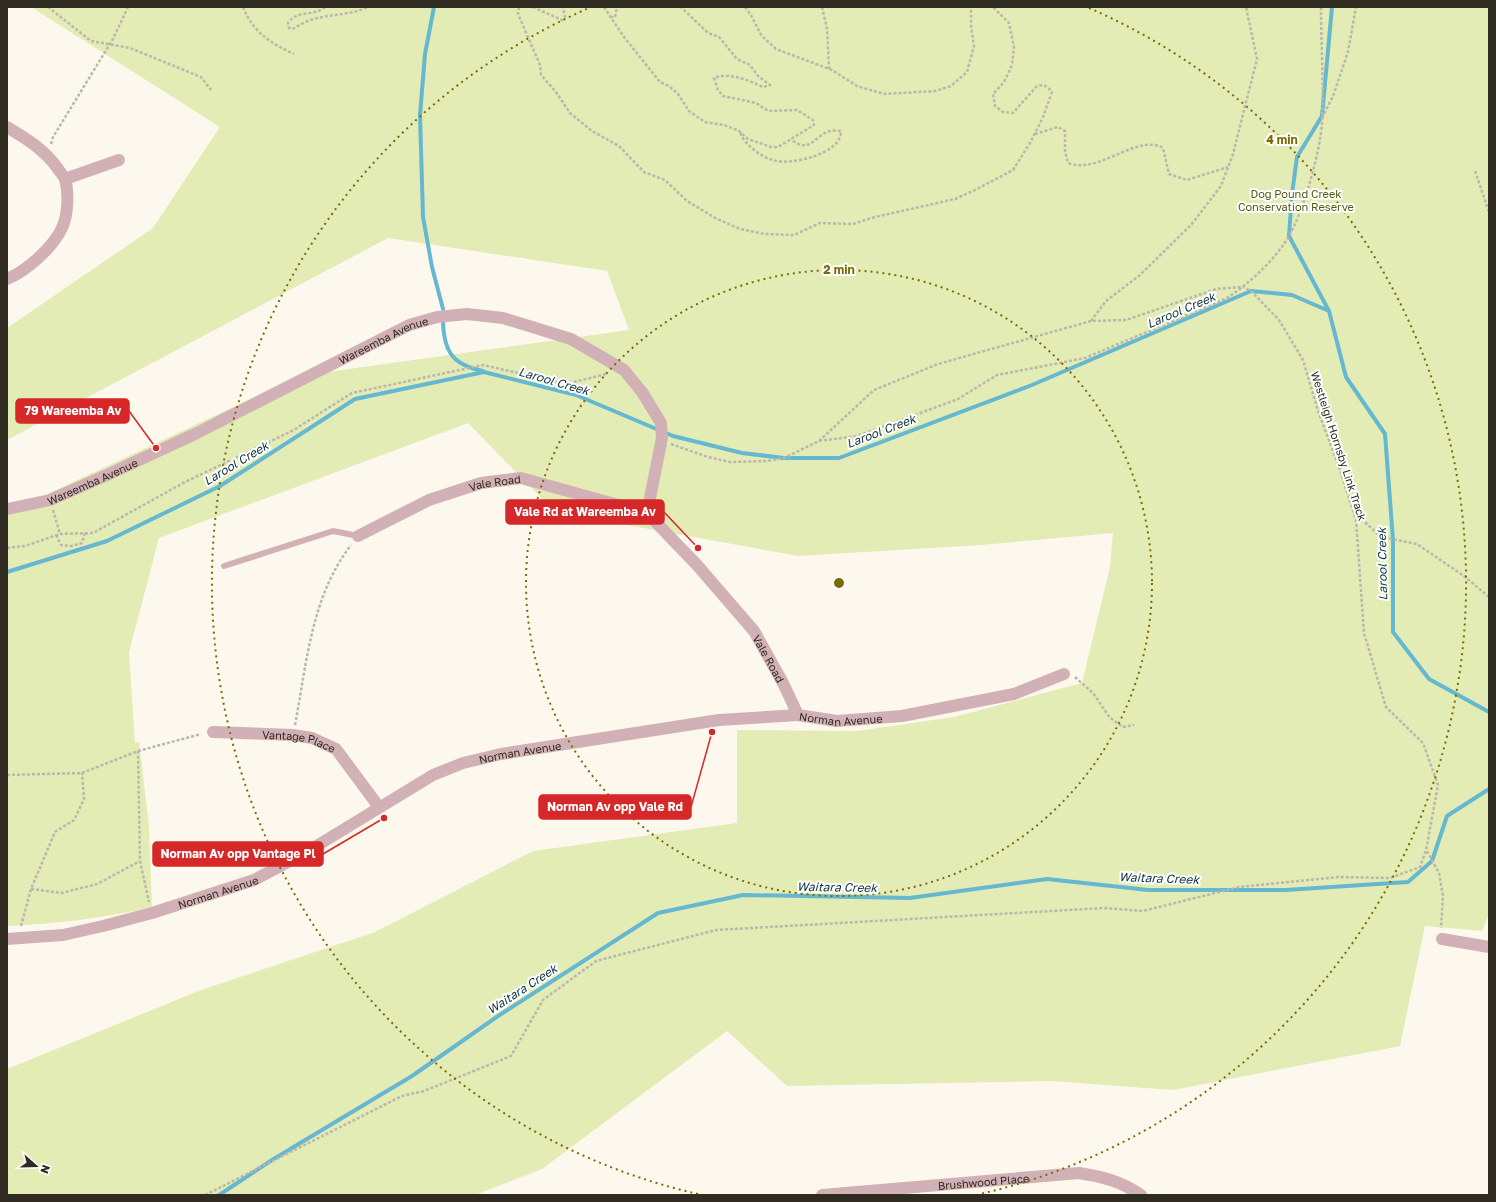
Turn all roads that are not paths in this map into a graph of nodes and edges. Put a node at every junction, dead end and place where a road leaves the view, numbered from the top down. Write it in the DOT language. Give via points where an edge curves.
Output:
graph roads {
  1 [pos="7,127"];
  2 [pos="118,160"];
  3 [pos="65,179"];
  4 [pos="7,279"];
  5 [pos="7,509"];
  6 [pos="648,513"];
  7 [pos="358,536"];
  8 [pos="224,566"];
  9 [pos="1064,674"];
  10 [pos="798,716"];
  11 [pos="213,732"];
  12 [pos="379,807"];
  13 [pos="13,939"];
  14 [pos="1442,939"];
  15 [pos="1489,947"];
  16 [pos="822,1195"];
  17 [pos="1141,1195"];
  1 -- 3 [label="street" via="48,155"];
  2 -- 3 [label="street"];
  3 -- 4 [label="street" via="67,206 63,228 42,255"];
  5 -- 6 [label="street, Wareemba Avenue" via="50,500 197,433 409,325 437,316 467,314 503,318 571,339 624,370 659,419 662,439"];
  6 -- 7 [label="street, Vale Road" via="521,478 481,483 429,500"];
  6 -- 10 [label="street, Vale Road" via="754,631"];
  7 -- 8 [label="lane" via="333,532"];
  9 -- 10 [label="street, Norman Avenue" via="1014,694 902,716 837,720"];
  10 -- 12 [label="street, Norman Avenue" via="719,720 501,754 463,763 432,775"];
  11 -- 12 [label="street, Vantage Place" via="312,738 336,749"];
  12 -- 13 [label="street, Norman Avenue" via="305,853 254,880 152,913 63,935"];
  14 -- 15 [label="street"];
  16 -- 17 [label="street, Brushwood Place" via="1079,1173 1125,1184"];
}
